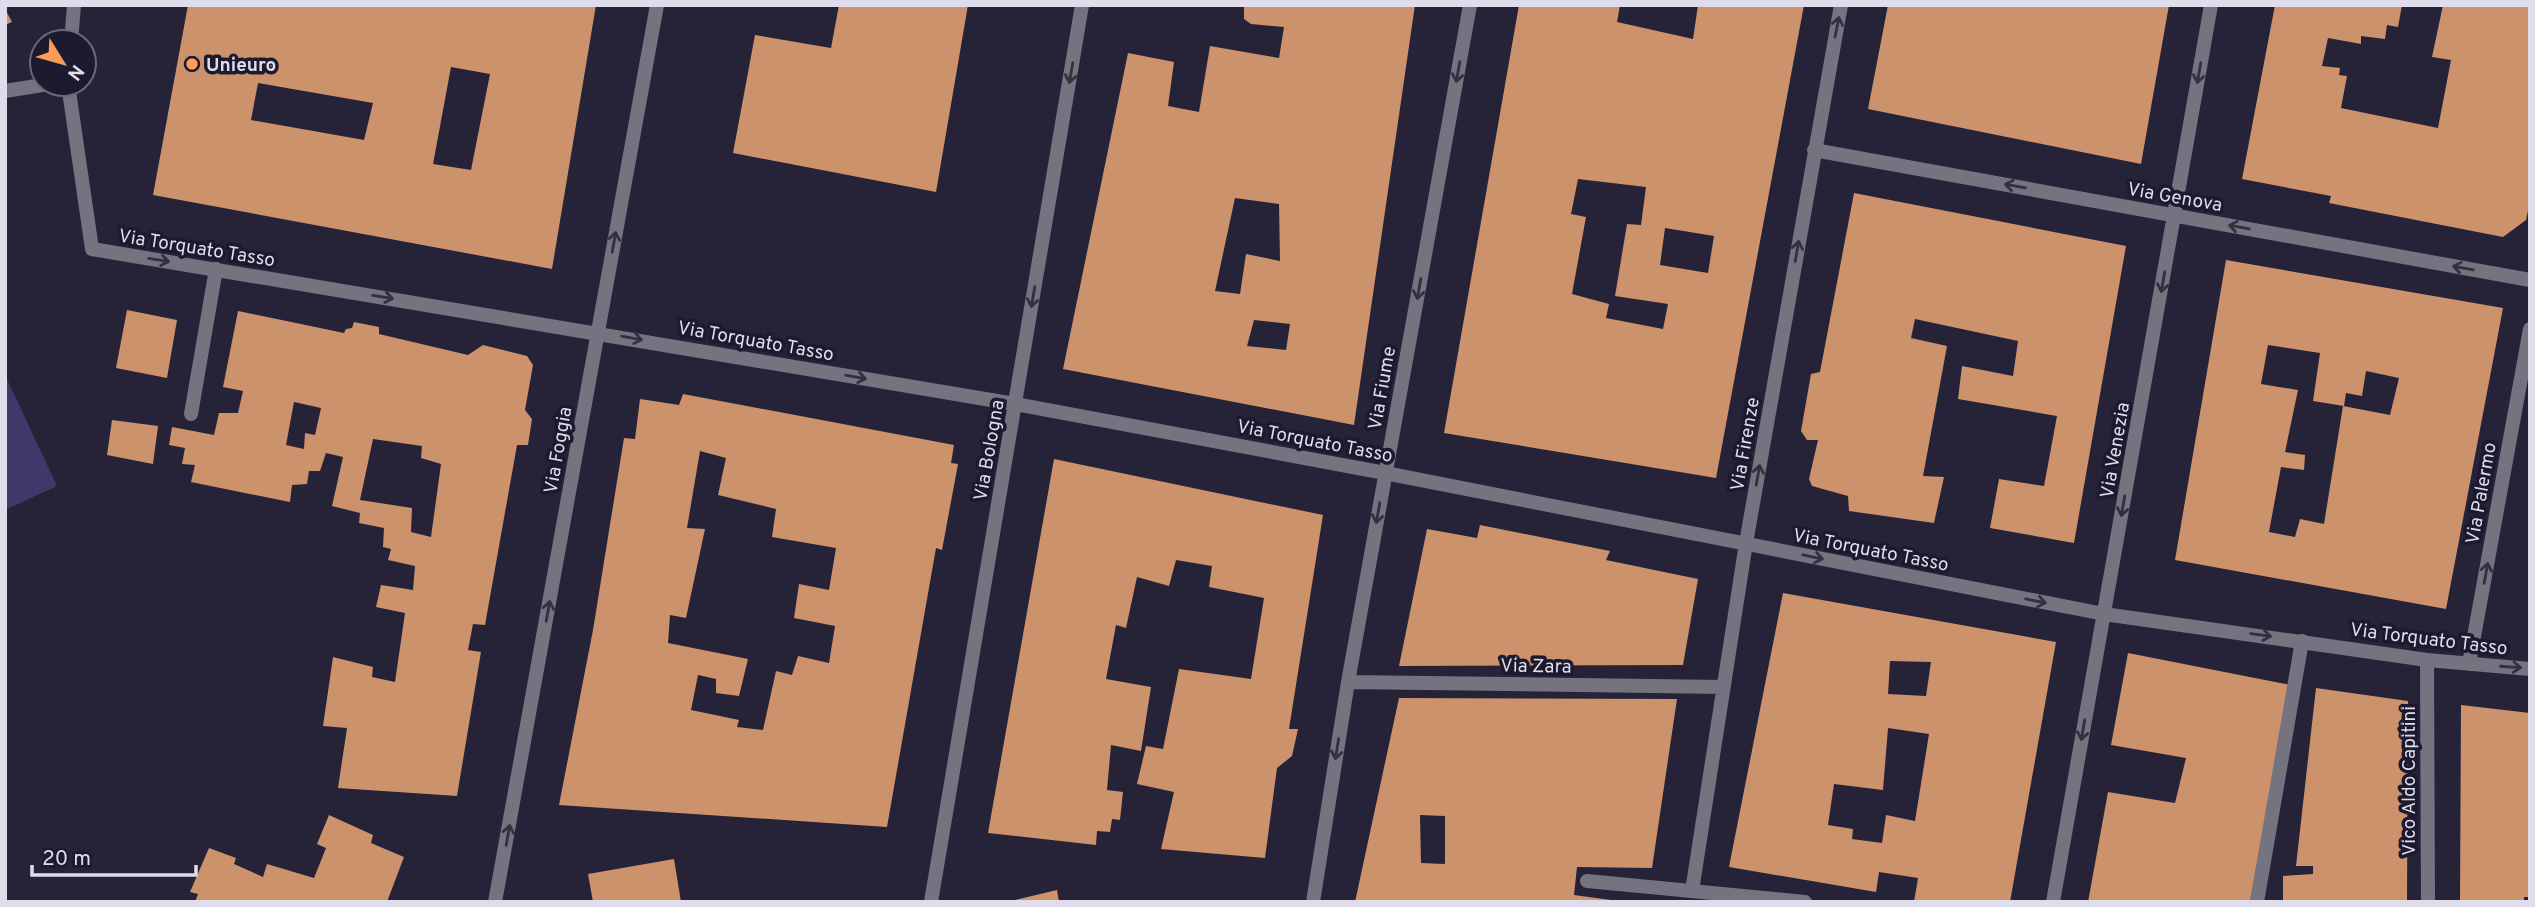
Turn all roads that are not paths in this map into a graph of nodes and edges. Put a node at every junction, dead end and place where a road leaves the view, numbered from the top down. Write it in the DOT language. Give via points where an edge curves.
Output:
graph roads {
  1 [pos="74,5"];
  2 [pos="657,5"];
  3 [pos="1082,5"];
  4 [pos="1470,5"];
  5 [pos="1841,5"];
  6 [pos="2211,5"];
  7 [pos="72,28"];
  8 [pos="28,87"];
  9 [pos="5,91"];
  10 [pos="70,98"];
  11 [pos="1814,150"];
  12 [pos="2174,215"];
  13 [pos="216,269"];
  14 [pos="2530,280"];
  15 [pos="2530,329"];
  16 [pos="598,332"];
  17 [pos="1015,404"];
  18 [pos="191,414"];
  19 [pos="1385,473"];
  20 [pos="1746,543"];
  21 [pos="2104,614"];
  22 [pos="2302,640"];
  23 [pos="2427,660"];
  24 [pos="2469,664"];
  25 [pos="2530,669"];
  26 [pos="1348,682"];
  27 [pos="1724,687"];
  28 [pos="1587,881"];
  29 [pos="1692,891"];
  30 [pos="495,902"];
  31 [pos="931,902"];
  32 [pos="1313,902"];
  33 [pos="1805,902"];
  34 [pos="2053,902"];
  35 [pos="2257,902"];
  36 [pos="2428,902"];
  1 -- 7 [label="street"];
  16 -- 2 [label="street, Via Foggia, one-way"];
  3 -- 17 [label="street, Via Bologna, one-way"];
  4 -- 19 [label="street, Via Fiume, one-way"];
  11 -- 5 [label="street, Via Firenze, one-way"];
  6 -- 12 [label="street, Via Venezia, one-way"];
  8 -- 9 [label="street"];
  10 -- 13 [label="street, Via Torquato Tasso, one-way" via="92,249"];
  12 -- 11 [label="street, Via Genova, one-way"];
  20 -- 11 [label="street, Via Firenze, one-way"];
  14 -- 12 [label="street, Via Genova, one-way"];
  12 -- 21 [label="street, Via Venezia, one-way"];
  13 -- 16 [label="street, Via Torquato Tasso, one-way"];
  13 -- 18 [label="street"];
  24 -- 15 [label="street, Via Palermo, one-way"];
  16 -- 17 [label="street, Via Torquato Tasso, one-way"];
  30 -- 16 [label="street, Via Foggia, one-way"];
  17 -- 19 [label="street, Via Torquato Tasso"];
  17 -- 31 [label="street, Via Bologna"];
  19 -- 20 [label="street, Via Torquato Tasso"];
  19 -- 26 [label="street, Via Fiume, one-way"];
  20 -- 21 [label="street, Via Torquato Tasso, one-way"];
  20 -- 27 [label="street, Via Firenze"];
  21 -- 22 [label="street, Via Torquato Tasso, one-way"];
  21 -- 34 [label="street, Via Venezia, one-way"];
  22 -- 23 [label="street, Via Torquato Tasso"];
  22 -- 35 [label="street"];
  23 -- 24 [label="street, Via Torquato Tasso"];
  23 -- 36 [label="street, Vico Aldo Capitini"];
  24 -- 25 [label="street, Via Torquato Tasso, one-way"];
  26 -- 27 [label="street, Via Zara"];
  26 -- 32 [label="street, Via Fiume, one-way"];
  27 -- 29 [label="street, Via Firenze"];
  28 -- 29 [label="street"];
  29 -- 33 [label="street"];
}
